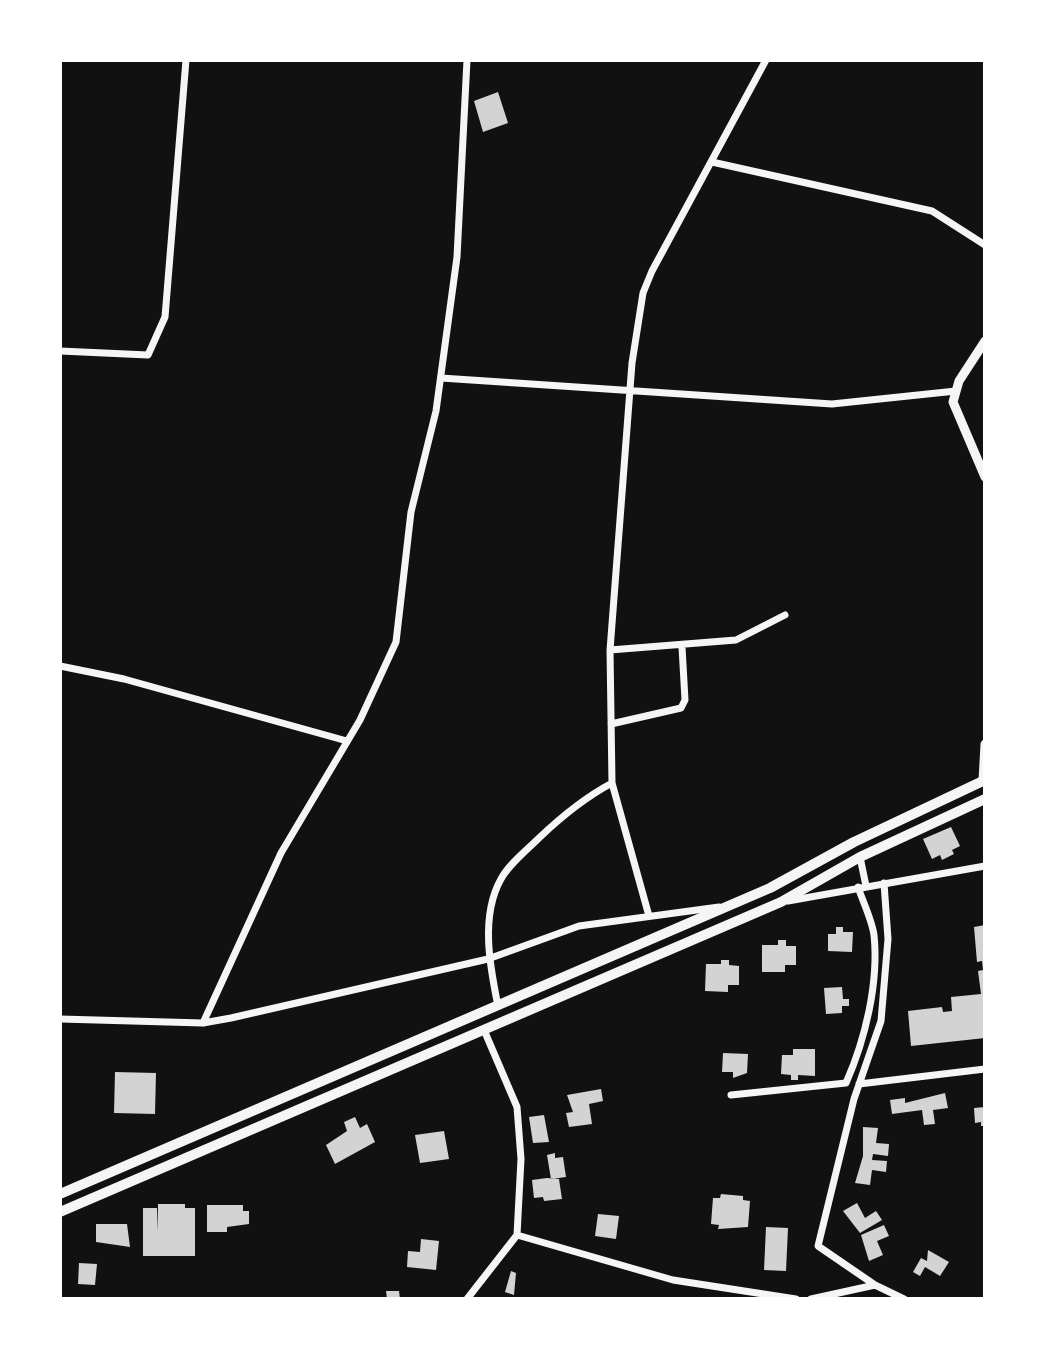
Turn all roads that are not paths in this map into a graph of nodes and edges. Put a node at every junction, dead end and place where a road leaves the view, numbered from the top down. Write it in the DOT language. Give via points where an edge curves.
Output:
graph roads {
  1 [pos="186,60"];
  2 [pos="467,60"];
  3 [pos="766,60"];
  4 [pos="712,162"];
  5 [pos="985,245"];
  6 [pos="985,341"];
  7 [pos="60,351"];
  8 [pos="441,378"];
  9 [pos="631,390"];
  10 [pos="956,391"];
  11 [pos="985,477"];
  12 [pos="785,615"];
  13 [pos="682,647"];
  14 [pos="610,650"];
  15 [pos="60,666"];
  16 [pos="611,724"];
  17 [pos="347,741"];
  18 [pos="985,744"];
  19 [pos="984,780"];
  20 [pos="612,783"];
  21 [pos="985,799"];
  22 [pos="860,857"];
  23 [pos="985,866"];
  24 [pos="884,883"];
  25 [pos="862,886"];
  26 [pos="781,902"];
  27 [pos="727,906"];
  28 [pos="649,916"];
  29 [pos="488,959"];
  30 [pos="498,1006"];
  31 [pos="60,1019"];
  32 [pos="203,1023"];
  33 [pos="484,1030"];
  34 [pos="985,1069"];
  35 [pos="859,1084"];
  36 [pos="731,1095"];
  37 [pos="60,1194"];
  38 [pos="60,1212"];
  39 [pos="517,1235"];
  40 [pos="875,1285"];
  41 [pos="467,1299"];
  42 [pos="796,1299"];
  43 [pos="811,1299"];
  44 [pos="904,1299"];
  1 -- 7 [label="street" via="165,317 148,355"];
  2 -- 8 [label="street" via="457,257"];
  3 -- 4 [label="street"];
  4 -- 5 [label="street" via="932,211"];
  4 -- 9 [label="street" via="643,293"];
  6 -- 10 [label="street"];
  8 -- 9 [label="street"];
  8 -- 17 [label="street" via="411,512 396,642"];
  9 -- 10 [label="street" via="832,404"];
  9 -- 14 [label="street"];
  10 -- 11 [label="street" via="953,402"];
  12 -- 13 [label="street" via="736,640"];
  13 -- 14 [label="street"];
  13 -- 16 [label="street" via="681,708"];
  14 -- 16 [label="street"];
  15 -- 17 [label="street"];
  16 -- 20 [label="street"];
  17 -- 32 [label="street" via="281,853"];
  18 -- 19 [label="street"];
  19 -- 27 [label="main road"];
  20 -- 28 [label="street"];
  20 -- 29 [label="street" via="561,817 500,879 489,923"];
  21 -- 22 [label="main road"];
  22 -- 25 [label="street"];
  22 -- 26 [label="main road"];
  23 -- 24 [label="street"];
  24 -- 25 [label="street"];
  24 -- 35 [label="street" via="888,939 881,1021"];
  25 -- 26 [label="street"];
  25 -- 36 [label="street" via="874,934 872,986 859,1054 846,1083"];
  26 -- 33 [label="main road"];
  27 -- 28 [label="street"];
  27 -- 30 [label="main road"];
  28 -- 29 [label="street" via="579,926"];
  29 -- 30 [label="street"];
  29 -- 32 [label="street"];
  30 -- 37 [label="main road"];
  31 -- 32 [label="street"];
  33 -- 38 [label="main road"];
  33 -- 39 [label="street" via="517,1107"];
  34 -- 35 [label="street"];
  35 -- 40 [label="street" via="818,1246"];
  39 -- 41 [label="street"];
  39 -- 42 [label="street" via="673,1280"];
  40 -- 43 [label="street"];
  40 -- 44 [label="street"];
}
